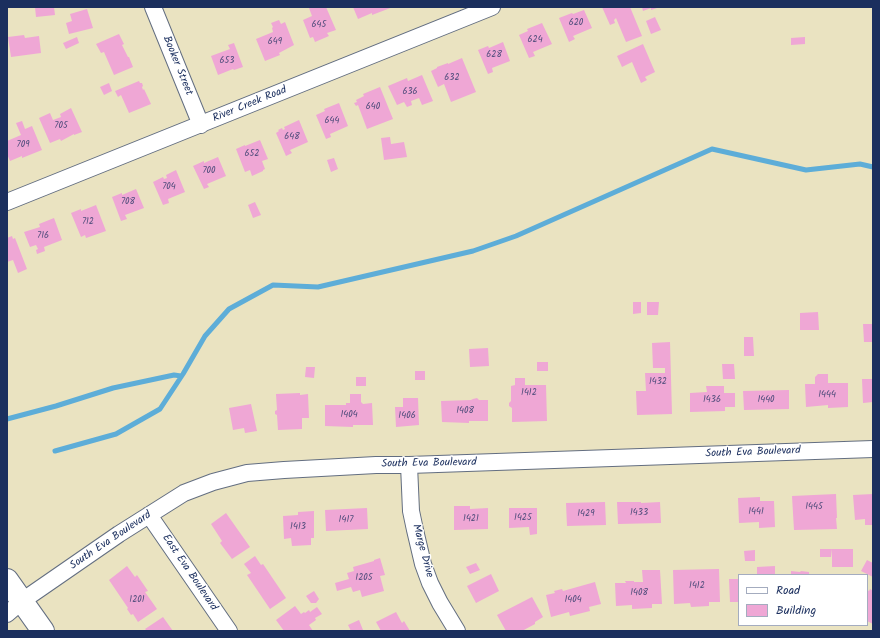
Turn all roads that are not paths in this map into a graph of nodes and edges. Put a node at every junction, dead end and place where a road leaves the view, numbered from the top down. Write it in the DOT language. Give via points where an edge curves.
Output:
graph roads {
  1 [pos="153,7"];
  2 [pos="492,7"];
  3 [pos="201,125"];
  4 [pos="7,202"];
  5 [pos="873,449"];
  6 [pos="409,465"];
  7 [pos="149,515"];
  8 [pos="7,580"];
  9 [pos="14,608"];
  10 [pos="42,631"];
  11 [pos="229,631"];
  12 [pos="457,631"];
  1 -- 3 [label="street, Booker Street"];
  2 -- 3 [label="street, River Creek Road"];
  3 -- 4 [label="street, River Creek Road"];
  5 -- 6 [label="street, South Eva Boulevard"];
  6 -- 7 [label="street, South Eva Boulevard" via="247,473 212,482 184,493"];
  6 -- 12 [label="street, Marge Drive" via="411,511 423,564 440,603"];
  7 -- 9 [label="street, South Eva Boulevard"];
  7 -- 11 [label="street, East Eva Boulevard"];
  8 -- 9 [label="main road"];
  9 -- 10 [label="main road"];
}
